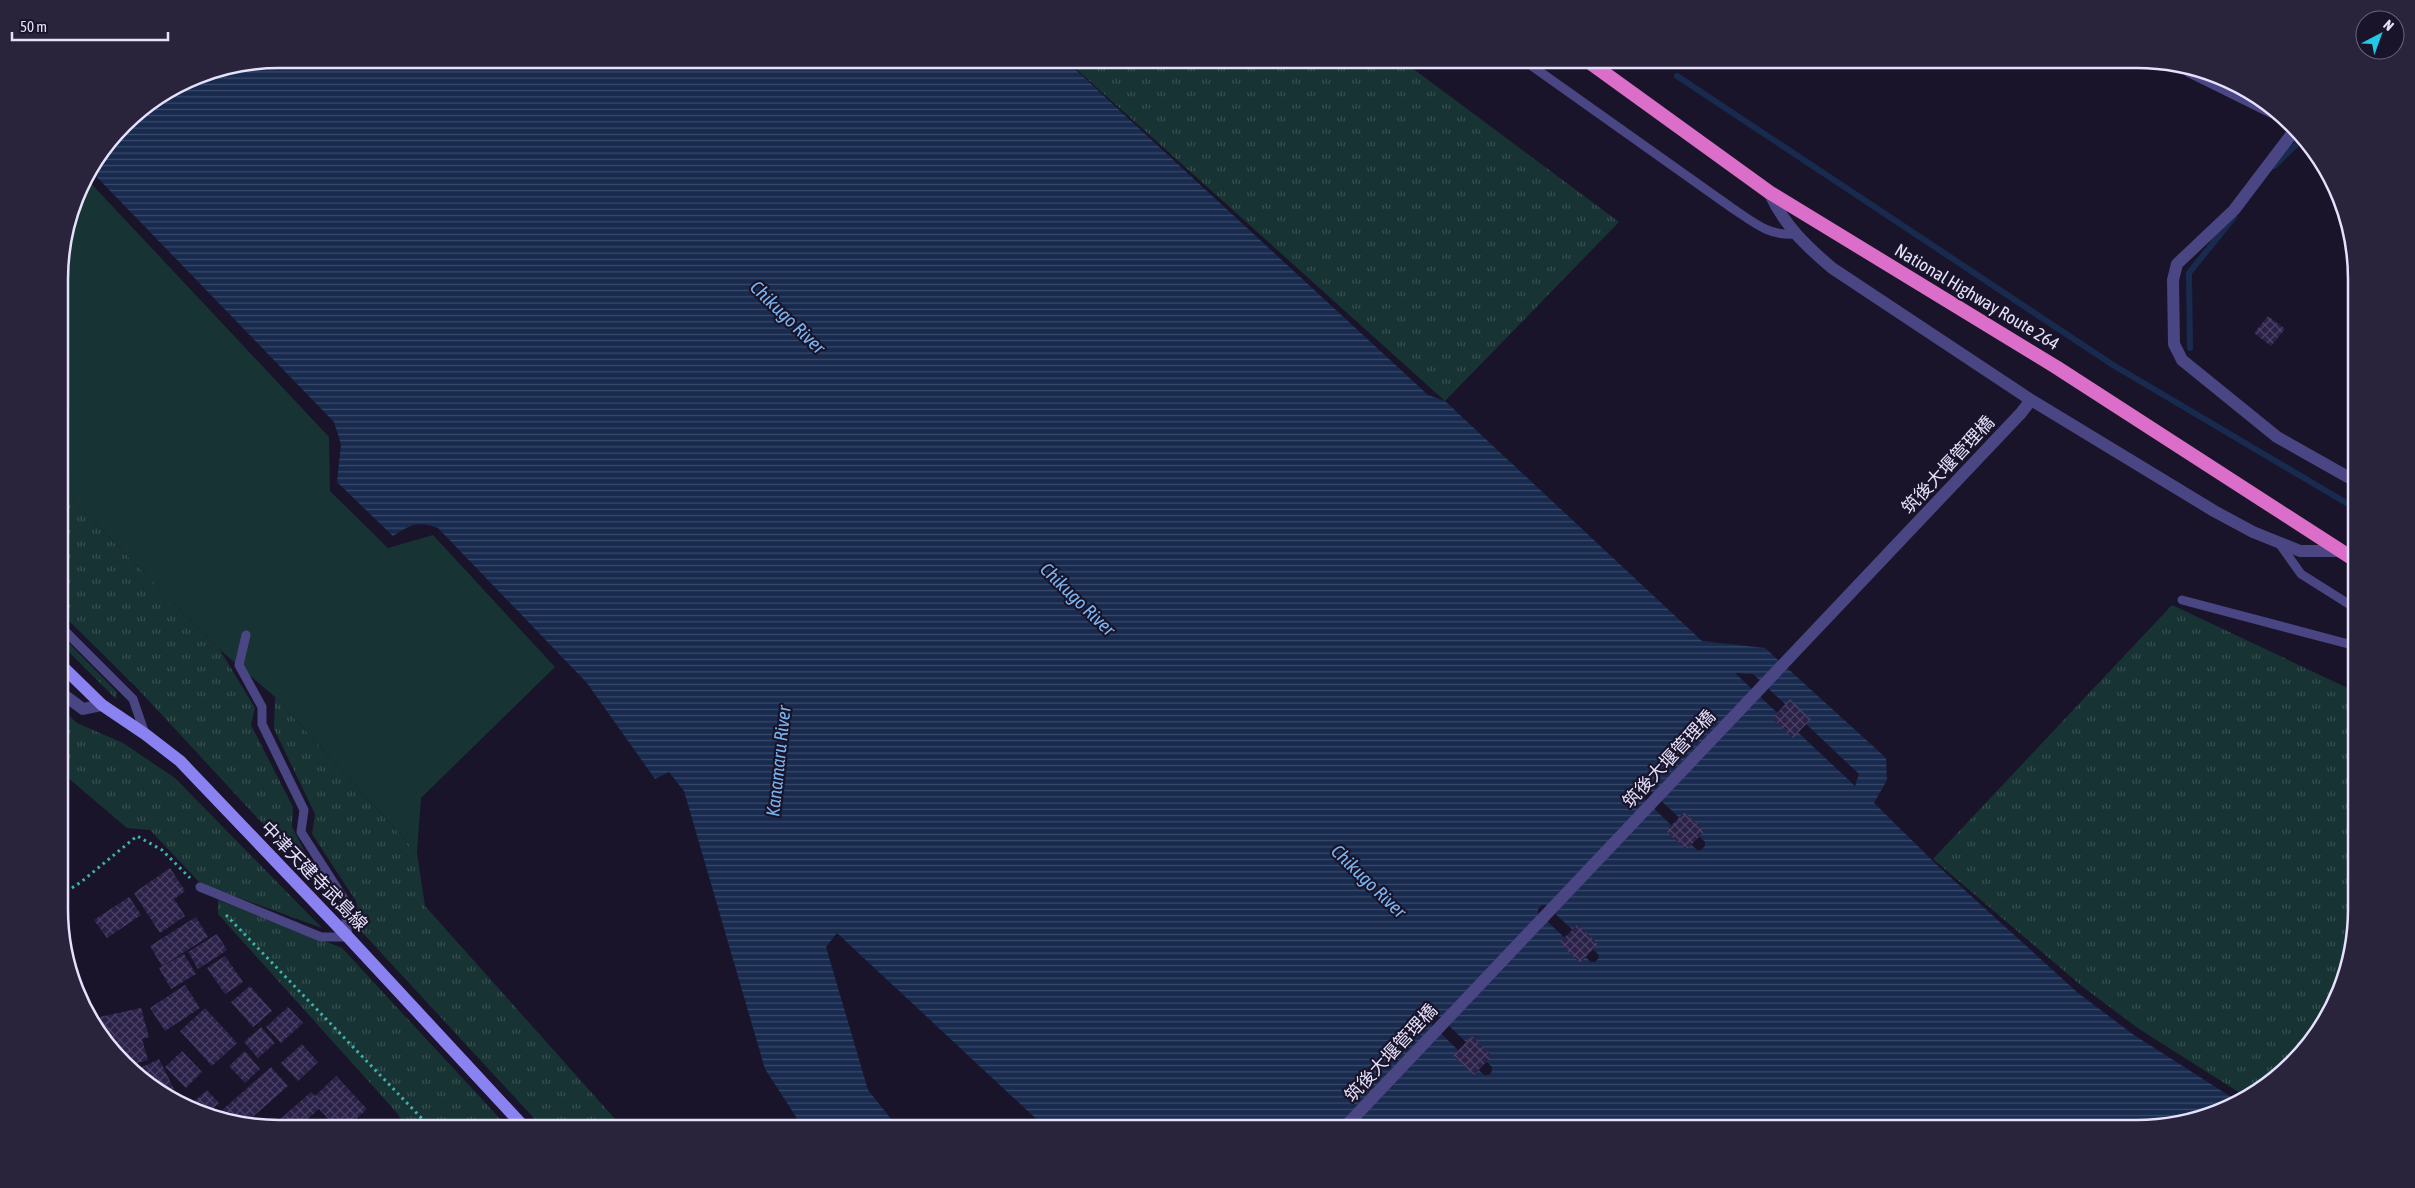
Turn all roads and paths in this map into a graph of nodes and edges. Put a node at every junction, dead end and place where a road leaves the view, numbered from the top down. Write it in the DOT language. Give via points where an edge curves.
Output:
graph roads {
  1 [pos="1535,68"];
  2 [pos="1597,68"];
  3 [pos="2206,80"];
  4 [pos="2254,103"];
  5 [pos="2291,135"];
  6 [pos="1769,192"];
  7 [pos="1796,234"];
  8 [pos="2031,400"];
  9 [pos="2348,477"];
  10 [pos="2278,541"];
  11 [pos="2342,552"];
  12 [pos="2348,556"];
  13 [pos="2182,600"];
  14 [pos="2348,604"];
  15 [pos="68,634"];
  16 [pos="246,635"];
  17 [pos="2348,644"];
  18 [pos="68,672"];
  19 [pos="68,698"];
  20 [pos="102,705"];
  21 [pos="145,734"];
  22 [pos="200,887"];
  23 [pos="68,890"];
  24 [pos="220,909"];
  25 [pos="348,937"];
  26 [pos="423,1120"];
  27 [pos="517,1120"];
  28 [pos="1353,1120"];
  1 -- 7 [label="lane" via="1732,208 1766,229 1782,235"];
  2 -- 6 [label="highway, National Highway Route 264"];
  3 -- 4 [label="street"];
  5 -- 9 [label="street" via="2234,210 2178,264 2173,280 2174,344 2182,360 2277,437"];
  6 -- 7 [label="street" via="1780,215"];
  6 -- 11 [label="highway, National Highway Route 264" via="2056,367"];
  7 -- 8 [label="street" via="1832,268"];
  8 -- 10 [label="street" via="2214,511"];
  8 -- 28 [label="street, 筑後大堰管理橋"];
  10 -- 11 [label="street" via="2300,551"];
  10 -- 14 [label="lane" via="2301,574"];
  11 -- 12 [label="highway, National Highway Route 264"];
  13 -- 17 [label="lane"];
  15 -- 21 [label="lane" via="133,699"];
  16 -- 25 [label="lane" via="239,665 262,707 262,724 304,810 301,832 344,899"];
  18 -- 20 [label="main road, 中津天建寺武島線"];
  19 -- 20 [label="street" via="83,708"];
  20 -- 21 [label="main road, 中津天建寺武島線"];
  21 -- 25 [label="main road, 中津天建寺武島線" via="180,761"];
  22 -- 23 [label="path" via="162,850 137,836"];
  22 -- 25 [label="lane" via="321,937"];
  24 -- 26 [label="path"];
  25 -- 27 [label="main road, 中津天建寺武島線"];
}
